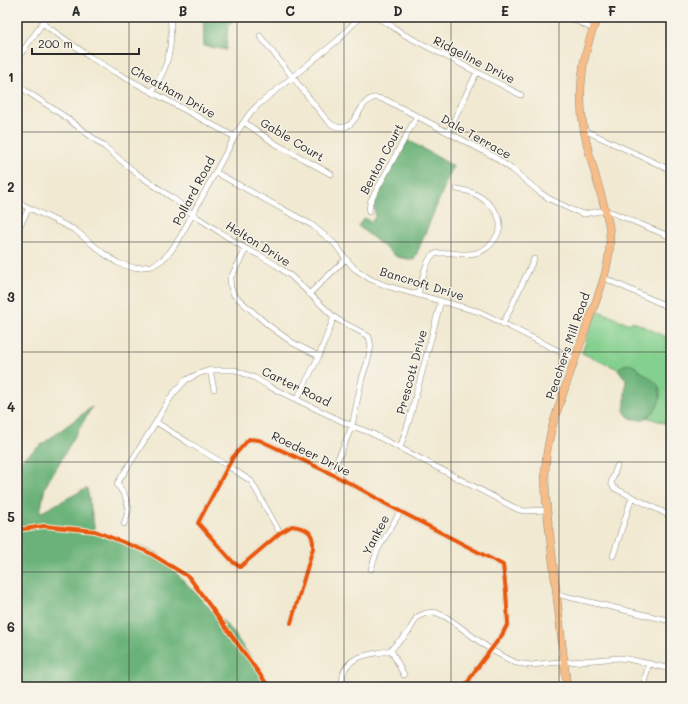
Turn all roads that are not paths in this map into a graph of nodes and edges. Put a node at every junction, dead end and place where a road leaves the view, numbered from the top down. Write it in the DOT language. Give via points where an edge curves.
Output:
graph roads {
  1 [pos="47,17"];
  2 [pos="170,17"];
  3 [pos="359,17"];
  4 [pos="376,17"];
  5 [pos="568,17"];
  6 [pos="598,17"];
  7 [pos="42,23"];
  8 [pos="593,29"];
  9 [pos="260,36"];
  10 [pos="17,59"];
  11 [pos="477,72"];
  12 [pos="293,78"];
  13 [pos="17,84"];
  14 [pos="152,92"];
  15 [pos="521,95"];
  16 [pos="417,116"];
  17 [pos="244,122"];
  18 [pos="584,130"];
  19 [pos="448,132"];
  20 [pos="235,137"];
  21 [pos="671,170"];
  22 [pos="215,172"];
  23 [pos="331,174"];
  24 [pos="457,189"];
  25 [pos="17,202"];
  26 [pos="29,208"];
  27 [pos="606,211"];
  28 [pos="369,212"];
  29 [pos="192,214"];
  30 [pos="17,231"];
  31 [pos="671,237"];
  32 [pos="246,249"];
  33 [pos="346,259"];
  34 [pos="534,259"];
  35 [pos="604,278"];
  36 [pos="309,294"];
  37 [pos="418,294"];
  38 [pos="441,301"];
  39 [pos="671,308"];
  40 [pos="334,317"];
  41 [pos="503,324"];
  42 [pos="319,356"];
  43 [pos="575,359"];
  44 [pos="210,370"];
  45 [pos="214,389"];
  46 [pos="297,399"];
  47 [pos="156,422"];
  48 [pos="352,426"];
  49 [pos="400,448"];
  50 [pos="228,466"];
  51 [pos="616,466"];
  52 [pos="331,474"];
  53 [pos="632,497"];
  54 [pos="547,510"];
  55 [pos="400,512"];
  56 [pos="671,516"];
  57 [pos="124,524"];
  58 [pos="280,534"];
  59 [pos="613,556"];
  60 [pos="371,569"];
  61 [pos="556,594"];
  62 [pos="671,621"];
  63 [pos="291,624"];
  64 [pos="391,650"];
  65 [pos="491,650"];
  66 [pos="564,662"];
  67 [pos="649,663"];
  68 [pos="671,669"];
  69 [pos="404,675"];
  70 [pos="342,687"];
  71 [pos="465,687"];
  72 [pos="567,687"];
  73 [pos="643,687"];
  1 -- 7 [label="street"];
  2 -- 14 [label="street" via="166,64"];
  3 -- 12 [label="street, Pollard Road" via="338,40"];
  4 -- 11 [label="street, Ridgeline Drive" via="403,34"];
  5 -- 8 [label="street"];
  6 -- 8 [label="main road, Peachers Mill Road"];
  7 -- 10 [label="street"];
  7 -- 14 [label="street, Cheatham Drive" via="90,57"];
  8 -- 18 [label="main road, Peachers Mill Road" via="581,76"];
  9 -- 12 [label="street"];
  11 -- 15 [label="street, Ridgeline Drive"];
  11 -- 19 [label="street"];
  12 -- 16 [label="street, Dale Terrace" via="328,121 337,127 352,122 366,102 372,98 386,100"];
  12 -- 17 [label="street, Pollard Road" via="258,105"];
  13 -- 29 [label="street, Helton Drive" via="64,116"];
  14 -- 20 [label="street, Cheatham Drive"];
  16 -- 19 [label="street, Dale Terrace"];
  16 -- 28 [label="street, Benton Court" via="370,202"];
  17 -- 20 [label="street, Pollard Road"];
  17 -- 23 [label="street, Gable Court" via="274,143"];
  18 -- 21 [label="street"];
  18 -- 27 [label="main road, Peachers Mill Road"];
  19 -- 27 [label="street, Dale Terrace" via="497,158 548,198 572,210 584,214"];
  20 -- 22 [label="street, Pollard Road"];
  22 -- 29 [label="street, Pollard Road"];
  22 -- 33 [label="street, Bancroft Drive" via="312,225 335,244"];
  24 -- 37 [label="street" via="468,191 487,202 500,219 500,229 495,240 486,249 477,253 451,252 432,255 424,271"];
  25 -- 26 [label="street, Pollard Road"];
  26 -- 29 [label="street, Pollard Road" via="75,230 118,263 134,268 152,266 162,260 179,239"];
  26 -- 30 [label="street"];
  27 -- 31 [label="street, Dale Terrace"];
  27 -- 35 [label="main road, Peachers Mill Road" via="610,242"];
  29 -- 32 [label="street, Helton Drive"];
  32 -- 36 [label="street, Helton Drive" via="276,265"];
  32 -- 42 [label="street" via="230,279 234,295 293,343"];
  33 -- 36 [label="street"];
  33 -- 37 [label="street, Bancroft Drive" via="359,272 375,281"];
  34 -- 41 [label="street"];
  35 -- 39 [label="street"];
  35 -- 43 [label="main road, Peachers Mill Road"];
  36 -- 40 [label="street, Helton Drive"];
  37 -- 38 [label="street, Bancroft Drive"];
  38 -- 41 [label="street, Bancroft Drive" via="474,310"];
  38 -- 49 [label="street, Prescott Drive"];
  40 -- 42 [label="street"];
  40 -- 48 [label="street, Helton Drive" via="369,337 371,346"];
  41 -- 43 [label="street, Bancroft Drive"];
  42 -- 46 [label="street"];
  43 -- 54 [label="main road, Peachers Mill Road" via="548,444 545,469"];
  44 -- 45 [label="street"];
  44 -- 46 [label="street, Carter Road" via="235,370"];
  44 -- 47 [label="street, Carter Road" via="186,380 173,394"];
  46 -- 48 [label="street, Carter Road"];
  47 -- 50 [label="street"];
  47 -- 57 [label="street, Carter Road" via="117,484 125,496 129,509"];
  48 -- 49 [label="street, Carter Road"];
  48 -- 52 [label="street, Helton Drive"];
  49 -- 54 [label="street, Carter Road" via="517,509"];
  50 -- 52 [label="street, Roedeer Drive" via="248,439 259,440"];
  50 -- 58 [label="street" via="251,481"];
  50 -- 58 [label="street, Roedeer Drive" via="198,523 240,567"];
  51 -- 53 [label="street" via="611,481 612,487"];
  52 -- 55 [label="street, Roedeer Drive"];
  53 -- 56 [label="street"];
  53 -- 59 [label="street"];
  54 -- 61 [label="main road, Peachers Mill Road"];
  55 -- 60 [label="street, Yankee" via="377,551"];
  55 -- 65 [label="street, Roedeer Drive" via="503,566 508,623"];
  58 -- 63 [label="street, Roedeer Drive" via="292,526 302,528 313,540 313,548"];
  61 -- 62 [label="street"];
  61 -- 66 [label="main road, Peachers Mill Road"];
  64 -- 65 [label="street" via="409,631 417,617 435,612 446,617"];
  64 -- 69 [label="street"];
  64 -- 70 [label="street" via="366,655 349,663"];
  65 -- 66 [label="street" via="516,663 531,665"];
  65 -- 71 [label="street, Roedeer Drive"];
  66 -- 67 [label="street" via="618,658"];
  66 -- 72 [label="main road, Peachers Mill Road"];
  67 -- 68 [label="street"];
  67 -- 73 [label="street"];
}
